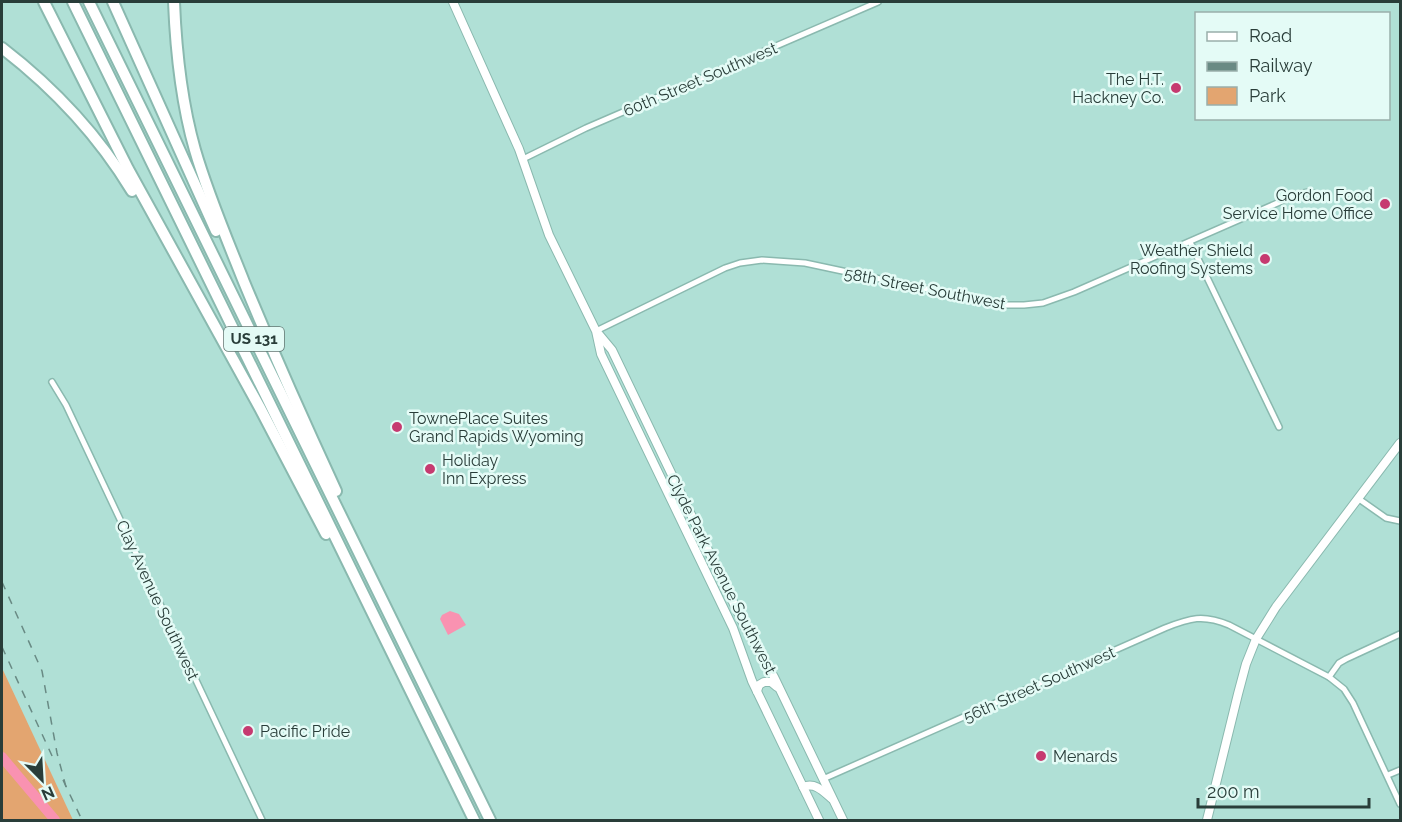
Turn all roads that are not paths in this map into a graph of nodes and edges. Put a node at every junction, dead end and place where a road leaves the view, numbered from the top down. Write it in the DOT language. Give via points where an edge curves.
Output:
graph roads {
  1 [pos="44,2"];
  2 [pos="73,2"];
  3 [pos="89,2"];
  4 [pos="113,2"];
  5 [pos="174,2"];
  6 [pos="453,2"];
  7 [pos="878,2"];
  8 [pos="2,48"];
  9 [pos="523,159"];
  10 [pos="1320,195"];
  11 [pos="1190,242"];
  12 [pos="187,278"];
  13 [pos="596,331"];
  14 [pos="268,339"];
  15 [pos="52,382"];
  16 [pos="1279,427"];
  17 [pos="1401,443"];
  18 [pos="1359,499"];
  19 [pos="1401,521"];
  20 [pos="717,597"];
  21 [pos="735,605"];
  22 [pos="373,615"];
  23 [pos="1401,634"];
  24 [pos="1257,639"];
  25 [pos="419,677"];
  26 [pos="1329,677"];
  27 [pos="757,691"];
  28 [pos="780,691"];
  29 [pos="437,747"];
  30 [pos="1401,770"];
  31 [pos="1388,775"];
  32 [pos="824,779"];
  33 [pos="803,787"];
  34 [pos="832,799"];
  35 [pos="1401,804"];
  36 [pos="262,820"];
  37 [pos="467,820"];
  38 [pos="474,820"];
  39 [pos="490,820"];
  40 [pos="819,820"];
  41 [pos="843,820"];
  42 [pos="1207,820"];
  1 -- 12 [label="highway"];
  2 -- 22 [label="highway, US 131"];
  3 -- 25 [label="highway, US 131"];
  4 -- 14 [label="highway"];
  5 -- 14 [label="highway" via="179,72 195,149"];
  6 -- 9 [label="main road, Clyde Park Avenue Southwest"];
  7 -- 9 [label="street, 60th Street Southwest"];
  8 -- 12 [label="highway" via="42,81 96,138"];
  9 -- 13 [label="main road, Clyde Park Avenue Southwest" via="549,235"];
  10 -- 11 [label="street, 58th Street Southwest" via="1298,194"];
  11 -- 13 [label="street, 58th Street Southwest" via="1074,292 1024,305 992,303 805,263 740,263"];
  11 -- 16 [label="street"];
  12 -- 22 [label="highway"];
  13 -- 20 [label="main road, Clyde Park Avenue Southwest" via="600,354"];
  13 -- 21 [label="main road, Clyde Park Avenue Southwest" via="612,350"];
  14 -- 25 [label="highway" via="395,614"];
  15 -- 36 [label="street, Clay Avenue Southwest"];
  17 -- 18 [label="main road"];
  18 -- 19 [label="street" via="1386,518"];
  18 -- 24 [label="main road" via="1276,607"];
  20 -- 21 [label="main road" via="725,596"];
  20 -- 27 [label="main road, Clyde Park Avenue Southwest"];
  21 -- 28 [label="main road, Clyde Park Avenue Southwest"];
  22 -- 29 [label="highway, US 131"];
  23 -- 26 [label="street" via="1339,663"];
  24 -- 26 [label="street, 56th Street Southwest"];
  24 -- 32 [label="street, 56th Street Southwest" via="1218,621 1190,619"];
  24 -- 42 [label="main road" via="1240,684"];
  25 -- 39 [label="highway, US 131"];
  26 -- 31 [label="street, 56th Street Southwest" via="1353,703"];
  27 -- 28 [label="main road" via="767,681"];
  27 -- 33 [label="main road, Clyde Park Avenue Southwest"];
  28 -- 32 [label="main road, Clyde Park Avenue Southwest"];
  29 -- 37 [label="highway"];
  29 -- 38 [label="highway, US 131"];
  30 -- 31 [label="street"];
  31 -- 35 [label="street, 56th Street Southwest"];
  32 -- 34 [label="main road, Clyde Park Avenue Southwest"];
  33 -- 34 [label="main road" via="816,787"];
  33 -- 40 [label="main road, Clyde Park Avenue Southwest"];
  34 -- 41 [label="main road, Clyde Park Avenue Southwest"];
}
